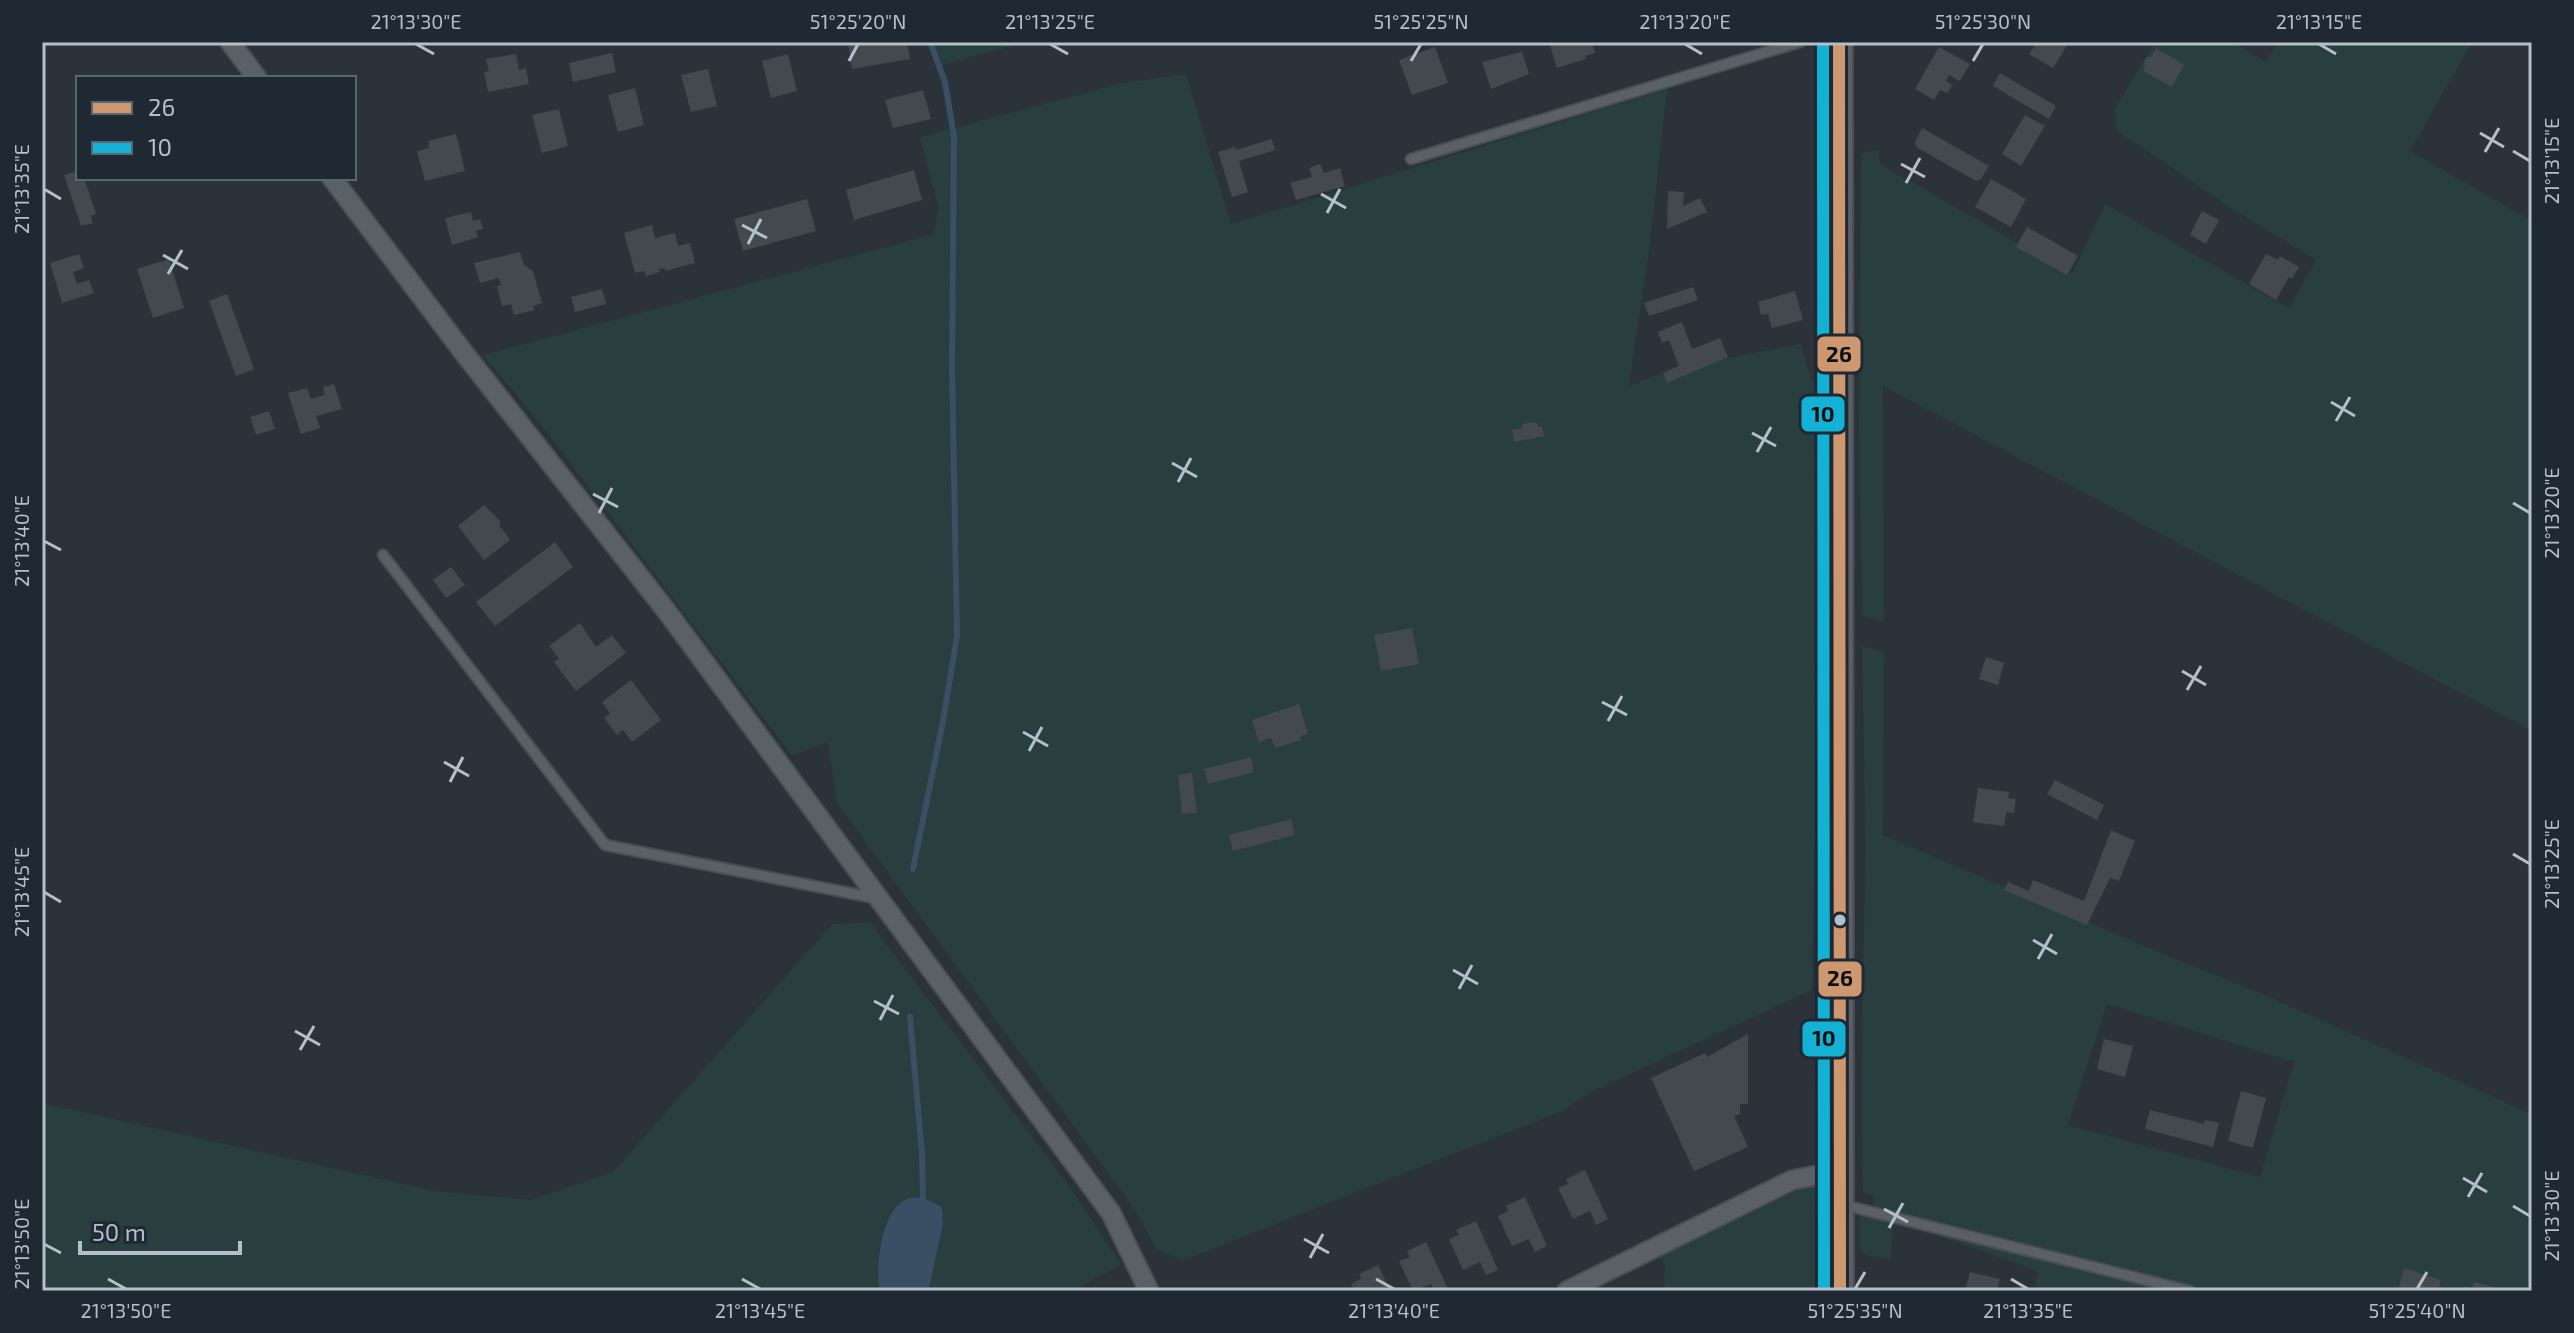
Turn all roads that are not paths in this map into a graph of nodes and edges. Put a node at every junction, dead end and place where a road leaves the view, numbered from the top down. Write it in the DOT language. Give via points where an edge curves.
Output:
graph roads {
  1 [pos="230,42"];
  2 [pos="1800,42"];
  3 [pos="1839,42"];
  4 [pos="256,76"];
  5 [pos="1411,159"];
  6 [pos="334,180"];
  7 [pos="383,555"];
  8 [pos="879,898"];
  9 [pos="1839,1171"];
  10 [pos="1839,1203"];
  11 [pos="1149,1291"];
  12 [pos="1567,1291"];
  13 [pos="1840,1291"];
  14 [pos="2190,1291"];
  1 -- 4 [label="street"];
  2 -- 5 [label="lane"];
  3 -- 9 [label="main road"];
  6 -- 8 [label="street" via="665,609"];
  7 -- 8 [label="lane" via="605,845"];
  8 -- 11 [label="street" via="1111,1213"];
  9 -- 10 [label="main road"];
  9 -- 12 [label="street" via="1792,1180"];
  10 -- 13 [label="main road"];
  10 -- 14 [label="lane"];
}
